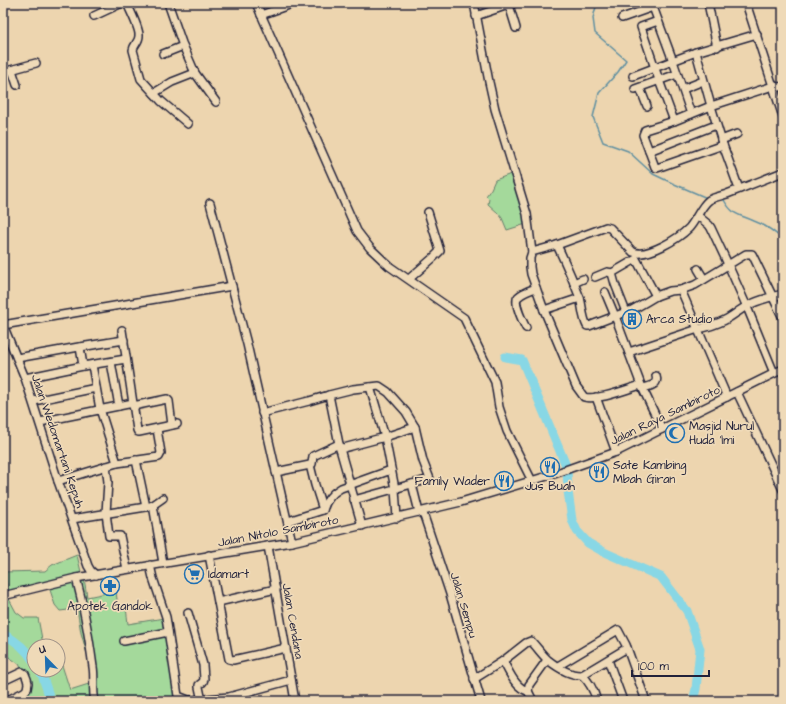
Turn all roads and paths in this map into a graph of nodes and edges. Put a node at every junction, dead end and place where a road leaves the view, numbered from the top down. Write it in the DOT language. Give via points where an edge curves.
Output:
graph roads {
  1 [pos="122,3"];
  2 [pos="127,3"];
  3 [pos="168,3"];
  4 [pos="256,3"];
  5 [pos="474,3"];
  6 [pos="708,3"];
  7 [pos="746,3"];
  8 [pos="289,4"];
  9 [pos="512,4"];
  10 [pos="653,4"];
  11 [pos="108,6"];
  12 [pos="94,16"];
  13 [pos="262,16"];
  14 [pos="476,16"];
  15 [pos="622,18"];
  16 [pos="658,21"];
  17 [pos="516,28"];
  18 [pos="757,34"];
  19 [pos="183,46"];
  20 [pos="717,47"];
  21 [pos="696,52"];
  22 [pos="163,54"];
  23 [pos="673,61"];
  24 [pos="36,63"];
  25 [pos="655,68"];
  26 [pos="12,70"];
  27 [pos="3,72"];
  28 [pos="195,73"];
  29 [pos="677,74"];
  30 [pos="659,80"];
  31 [pos="703,82"];
  32 [pos="17,85"];
  33 [pos="773,86"];
  34 [pos="783,86"];
  35 [pos="639,88"];
  36 [pos="683,89"];
  37 [pos="154,94"];
  38 [pos="216,102"];
  39 [pos="647,106"];
  40 [pos="711,106"];
  41 [pos="691,114"];
  42 [pos="783,117"];
  43 [pos="674,121"];
  44 [pos="188,124"];
  45 [pos="716,125"];
  46 [pos="737,134"];
  47 [pos="722,143"];
  48 [pos="649,151"];
  49 [pos="783,172"];
  50 [pos="739,189"];
  51 [pos="210,203"];
  52 [pos="428,212"];
  53 [pos="698,216"];
  54 [pos="557,245"];
  55 [pos="532,252"];
  56 [pos="636,256"];
  57 [pos="729,265"];
  58 [pos="698,269"];
  59 [pos="612,273"];
  60 [pos="595,277"];
  61 [pos="408,279"];
  62 [pos="582,279"];
  63 [pos="704,279"];
  64 [pos="574,283"];
  65 [pos="232,286"];
  66 [pos="536,288"];
  67 [pos="681,290"];
  68 [pos="605,292"];
  69 [pos="783,294"];
  70 [pos="656,296"];
  71 [pos="772,296"];
  72 [pos="580,298"];
  73 [pos="747,306"];
  74 [pos="544,310"];
  75 [pos="626,312"];
  76 [pos="615,316"];
  77 [pos="783,318"];
  78 [pos="3,325"];
  79 [pos="526,328"];
  80 [pos="698,329"];
  81 [pos="122,330"];
  82 [pos="124,340"];
  83 [pos="80,347"];
  84 [pos="629,352"];
  85 [pos="17,358"];
  86 [pos="126,359"];
  87 [pos="111,362"];
  88 [pos="92,365"];
  89 [pos="83,366"];
  90 [pos="783,369"];
  91 [pos="774,373"];
  92 [pos="656,376"];
  93 [pos="25,378"];
  94 [pos="370,387"];
  95 [pos="642,387"];
  96 [pos="96,388"];
  97 [pos="737,392"];
  98 [pos="328,395"];
  99 [pos="596,397"];
  100 [pos="727,397"];
  101 [pos="34,401"];
  102 [pos="133,404"];
  103 [pos="119,406"];
  104 [pos="100,409"];
  105 [pos="262,413"];
  106 [pos="40,422"];
  107 [pos="415,427"];
  108 [pos="157,429"];
  109 [pos="662,429"];
  110 [pos="385,437"];
  111 [pos="339,446"];
  112 [pos="616,452"];
  113 [pos="136,460"];
  114 [pos="117,463"];
  115 [pos="310,465"];
  116 [pos="106,466"];
  117 [pos="391,470"];
  118 [pos="276,472"];
  119 [pos="554,474"];
  120 [pos="58,481"];
  121 [pos="532,481"];
  122 [pos="350,484"];
  123 [pos="412,484"];
  124 [pos="395,489"];
  125 [pos="783,490"];
  126 [pos="163,498"];
  127 [pos="354,500"];
  128 [pos="149,506"];
  129 [pos="323,510"];
  130 [pos="106,513"];
  131 [pos="422,513"];
  132 [pos="72,518"];
  133 [pos="398,518"];
  134 [pos="288,521"];
  135 [pos="362,526"];
  136 [pos="292,542"];
  137 [pos="268,546"];
  138 [pos="209,556"];
  139 [pos="163,563"];
  140 [pos="88,566"];
  141 [pos="150,566"];
  142 [pos="127,569"];
  143 [pos="96,575"];
  144 [pos="85,576"];
  145 [pos="76,578"];
  146 [pos="276,589"];
  147 [pos="3,596"];
  148 [pos="218,602"];
  149 [pos="188,613"];
  150 [pos="168,632"];
  151 [pos="124,641"];
  152 [pos="286,648"];
  153 [pos="626,648"];
  154 [pos="547,660"];
  155 [pos="608,660"];
  156 [pos="503,661"];
  157 [pos="558,666"];
  158 [pos="582,675"];
  159 [pos="474,679"];
  160 [pos="291,680"];
  161 [pos="3,681"];
  162 [pos="528,691"];
  163 [pos="176,698"];
  164 [pos="229,699"];
  165 [pos="201,700"];
  166 [pos="6,701"];
  167 [pos="95,701"];
  168 [pos="295,701"];
  169 [pos="481,701"];
  170 [pos="533,701"];
  171 [pos="597,701"];
  172 [pos="623,701"];
  173 [pos="646,701"];
  1 -- 11 [label="street"];
  2 -- 37 [label="street" via="139,31 133,50 140,77"];
  3 -- 19 [label="street"];
  4 -- 13 [label="street"];
  5 -- 14 [label="street"];
  6 -- 20 [label="street"];
  7 -- 18 [label="street"];
  8 -- 13 [label="street"];
  9 -- 14 [label="street"];
  9 -- 17 [label="street"];
  10 -- 15 [label="street"];
  10 -- 16 [label="street"];
  11 -- 12 [label="street"];
  13 -- 61 [label="street" via="357,231 389,266"];
  14 -- 55 [label="street" via="495,109 527,214"];
  16 -- 23 [label="street"];
  16 -- 25 [label="street" via="642,27"];
  18 -- 20 [label="street"];
  18 -- 33 [label="street"];
  19 -- 22 [label="street"];
  19 -- 28 [label="street"];
  20 -- 21 [label="street"];
  21 -- 23 [label="street"];
  21 -- 31 [label="street"];
  23 -- 25 [label="street"];
  23 -- 29 [label="street"];
  24 -- 26 [label="street"];
  25 -- 30 [label="street"];
  25 -- 35 [label="street" via="635,75"];
  26 -- 27 [label="street"];
  26 -- 32 [label="street"];
  28 -- 37 [label="street" via="172,82"];
  28 -- 38 [label="street"];
  29 -- 30 [label="street"];
  29 -- 36 [label="street"];
  30 -- 35 [label="street"];
  30 -- 43 [label="street"];
  31 -- 36 [label="street"];
  31 -- 40 [label="street"];
  33 -- 34 [label="street"];
  33 -- 40 [label="street"];
  33 -- 42 [label="street"];
  35 -- 39 [label="street"];
  36 -- 41 [label="street"];
  37 -- 44 [label="street"];
  40 -- 41 [label="street"];
  40 -- 45 [label="street"];
  41 -- 43 [label="street"];
  43 -- 48 [label="street" via="645,130 642,135"];
  45 -- 47 [label="street"];
  45 -- 48 [label="street"];
  46 -- 47 [label="street"];
  47 -- 48 [label="street" via="657,168"];
  47 -- 50 [label="street"];
  49 -- 50 [label="street"];
  50 -- 53 [label="street" via="710,200 701,208"];
  51 -- 65 [label="street"];
  52 -- 61 [label="street" via="440,251"];
  53 -- 56 [label="street" via="680,236 661,247"];
  53 -- 57 [label="street" via="711,228"];
  54 -- 55 [label="street"];
  54 -- 56 [label="street" via="606,227 610,228"];
  54 -- 64 [label="street"];
  55 -- 66 [label="street" via="530,267"];
  56 -- 59 [label="street"];
  56 -- 70 [label="street"];
  57 -- 63 [label="street"];
  57 -- 71 [label="street" via="746,254 752,254"];
  57 -- 73 [label="street"];
  58 -- 63 [label="street"];
  59 -- 60 [label="street" via="607,272"];
  59 -- 75 [label="street"];
  61 -- 121 [label="street" via="464,318 495,382 507,431"];
  62 -- 64 [label="street"];
  63 -- 67 [label="street"];
  64 -- 72 [label="street"];
  65 -- 78 [label="street"];
  65 -- 105 [label="street"];
  66 -- 74 [label="street"];
  66 -- 79 [label="street" via="517,297 516,300"];
  67 -- 70 [label="street"];
  67 -- 80 [label="street"];
  68 -- 76 [label="street"];
  69 -- 71 [label="street"];
  70 -- 75 [label="street"];
  71 -- 73 [label="street"];
  71 -- 77 [label="street"];
  72 -- 74 [label="street"];
  72 -- 76 [label="street" via="587,326"];
  73 -- 80 [label="street" via="726,320"];
  73 -- 91 [label="street"];
  74 -- 99 [label="street" via="576,386 584,397"];
  75 -- 76 [label="street"];
  76 -- 84 [label="street"];
  78 -- 85 [label="street, Jalan Wedomartani Kepuh"];
  80 -- 84 [label="street"];
  80 -- 100 [label="street"];
  81 -- 82 [label="street"];
  82 -- 83 [label="street"];
  82 -- 86 [label="street"];
  83 -- 85 [label="street"];
  83 -- 89 [label="street"];
  84 -- 95 [label="street"];
  85 -- 93 [label="street, Jalan Wedomartani Kepuh"];
  86 -- 87 [label="street"];
  86 -- 102 [label="street"];
  87 -- 88 [label="street"];
  87 -- 103 [label="street"];
  88 -- 89 [label="street"];
  88 -- 96 [label="street"];
  89 -- 93 [label="street"];
  90 -- 91 [label="street, Jalan Raya Sambiroto"];
  91 -- 97 [label="street, Jalan Raya Sambiroto"];
  92 -- 95 [label="street" via="656,383"];
  93 -- 101 [label="street, Jalan Wedomartani Kepuh"];
  94 -- 98 [label="street"];
  94 -- 107 [label="street" via="379,386 388,392 406,412"];
  94 -- 110 [label="street"];
  95 -- 99 [label="street"];
  95 -- 109 [label="street"];
  96 -- 101 [label="street"];
  96 -- 104 [label="street"];
  97 -- 100 [label="street, Jalan Raya Sambiroto"];
  97 -- 125 [label="street"];
  98 -- 105 [label="street"];
  98 -- 111 [label="street"];
  99 -- 112 [label="street"];
  100 -- 109 [label="street, Jalan Raya Sambiroto"];
  101 -- 106 [label="street, Jalan Wedomartani Kepuh"];
  102 -- 103 [label="street"];
  102 -- 108 [label="street" via="138,432"];
  102 -- 108 [label="street" via="167,399 169,401 175,425"];
  103 -- 104 [label="street"];
  104 -- 106 [label="street"];
  104 -- 114 [label="street"];
  105 -- 118 [label="street"];
  106 -- 120 [label="street, Jalan Wedomartani Kepuh"];
  107 -- 110 [label="street"];
  107 -- 123 [label="street" via="430,479"];
  108 -- 113 [label="street" via="160,456"];
  109 -- 112 [label="street, Jalan Raya Sambiroto"];
  110 -- 111 [label="street"];
  110 -- 117 [label="street"];
  111 -- 115 [label="street" via="314,456"];
  111 -- 122 [label="street"];
  112 -- 119 [label="street, Jalan Raya Sambiroto"];
  113 -- 114 [label="street"];
  113 -- 128 [label="street"];
  114 -- 116 [label="street"];
  115 -- 118 [label="street"];
  115 -- 129 [label="street"];
  116 -- 120 [label="street"];
  116 -- 130 [label="street"];
  117 -- 122 [label="street"];
  117 -- 124 [label="street"];
  118 -- 134 [label="street"];
  119 -- 121 [label="street, Jalan Nitolo Sambiroto"];
  120 -- 132 [label="street, Jalan Wedomartani Kepuh"];
  121 -- 131 [label="street, Jalan Nitolo Sambiroto"];
  122 -- 127 [label="street"];
  122 -- 129 [label="street" via="336,490 325,503"];
  123 -- 124 [label="street"];
  123 -- 131 [label="street, Jalan Sempu"];
  124 -- 127 [label="street"];
  124 -- 133 [label="street"];
  126 -- 128 [label="street"];
  127 -- 135 [label="street"];
  128 -- 130 [label="street"];
  128 -- 139 [label="street"];
  129 -- 134 [label="street"];
  130 -- 132 [label="street"];
  130 -- 142 [label="street" via="109,536 120,536"];
  131 -- 133 [label="street, Jalan Nitolo Sambiroto"];
  131 -- 159 [label="street, Jalan Sempu" via="450,594"];
  132 -- 140 [label="street, Jalan Wedomartani Kepuh"];
  133 -- 135 [label="street, Jalan Nitolo Sambiroto"];
  134 -- 136 [label="street"];
  135 -- 136 [label="street, Jalan Nitolo Sambiroto"];
  136 -- 137 [label="street, Jalan Nitolo Sambiroto"];
  137 -- 138 [label="street, Jalan Nitolo Sambiroto"];
  137 -- 146 [label="street, Jalan Cendana"];
  138 -- 139 [label="street, Jalan Nitolo Sambiroto"];
  138 -- 148 [label="street"];
  139 -- 141 [label="street, Jalan Nitolo Sambiroto"];
  140 -- 143 [label="street, Jalan Wedomartani Kepuh"];
  140 -- 144 [label="street"];
  141 -- 142 [label="street, Jalan Nitolo Sambiroto"];
  141 -- 150 [label="street" via="166,617"];
  142 -- 143 [label="street, Jalan Nitolo Sambiroto"];
  143 -- 144 [label="street, Jalan Nitolo Sambiroto"];
  144 -- 145 [label="street, Jalan Nitolo Sambiroto"];
  145 -- 147 [label="street, Jalan Nitolo Sambiroto"];
  145 -- 167 [label="street" via="92,663"];
  146 -- 148 [label="street"];
  146 -- 152 [label="street, Jalan Cendana"];
  148 -- 152 [label="street" via="228,656 231,660"];
  149 -- 165 [label="street" via="202,665 204,679 199,685"];
  150 -- 151 [label="street"];
  150 -- 163 [label="street"];
  152 -- 160 [label="street, Jalan Cendana"];
  153 -- 155 [label="street"];
  153 -- 157 [label="street" via="617,630"];
  153 -- 173 [label="street"];
  154 -- 156 [label="street" via="532,641"];
  154 -- 157 [label="street"];
  154 -- 162 [label="street" via="529,685"];
  155 -- 158 [label="street"];
  155 -- 172 [label="street"];
  156 -- 159 [label="street"];
  156 -- 162 [label="street" via="521,689"];
  157 -- 158 [label="street" via="572,674"];
  158 -- 171 [label="street" via="589,683"];
  159 -- 169 [label="street, Jalan Sempu"];
  160 -- 164 [label="street"];
  160 -- 168 [label="street, Jalan Cendana"];
  161 -- 166 [label="street" via="23,672 28,683 24,692"];
  162 -- 170 [label="street"];
  163 -- 165 [label="street"];
  164 -- 165 [label="street"];
}
